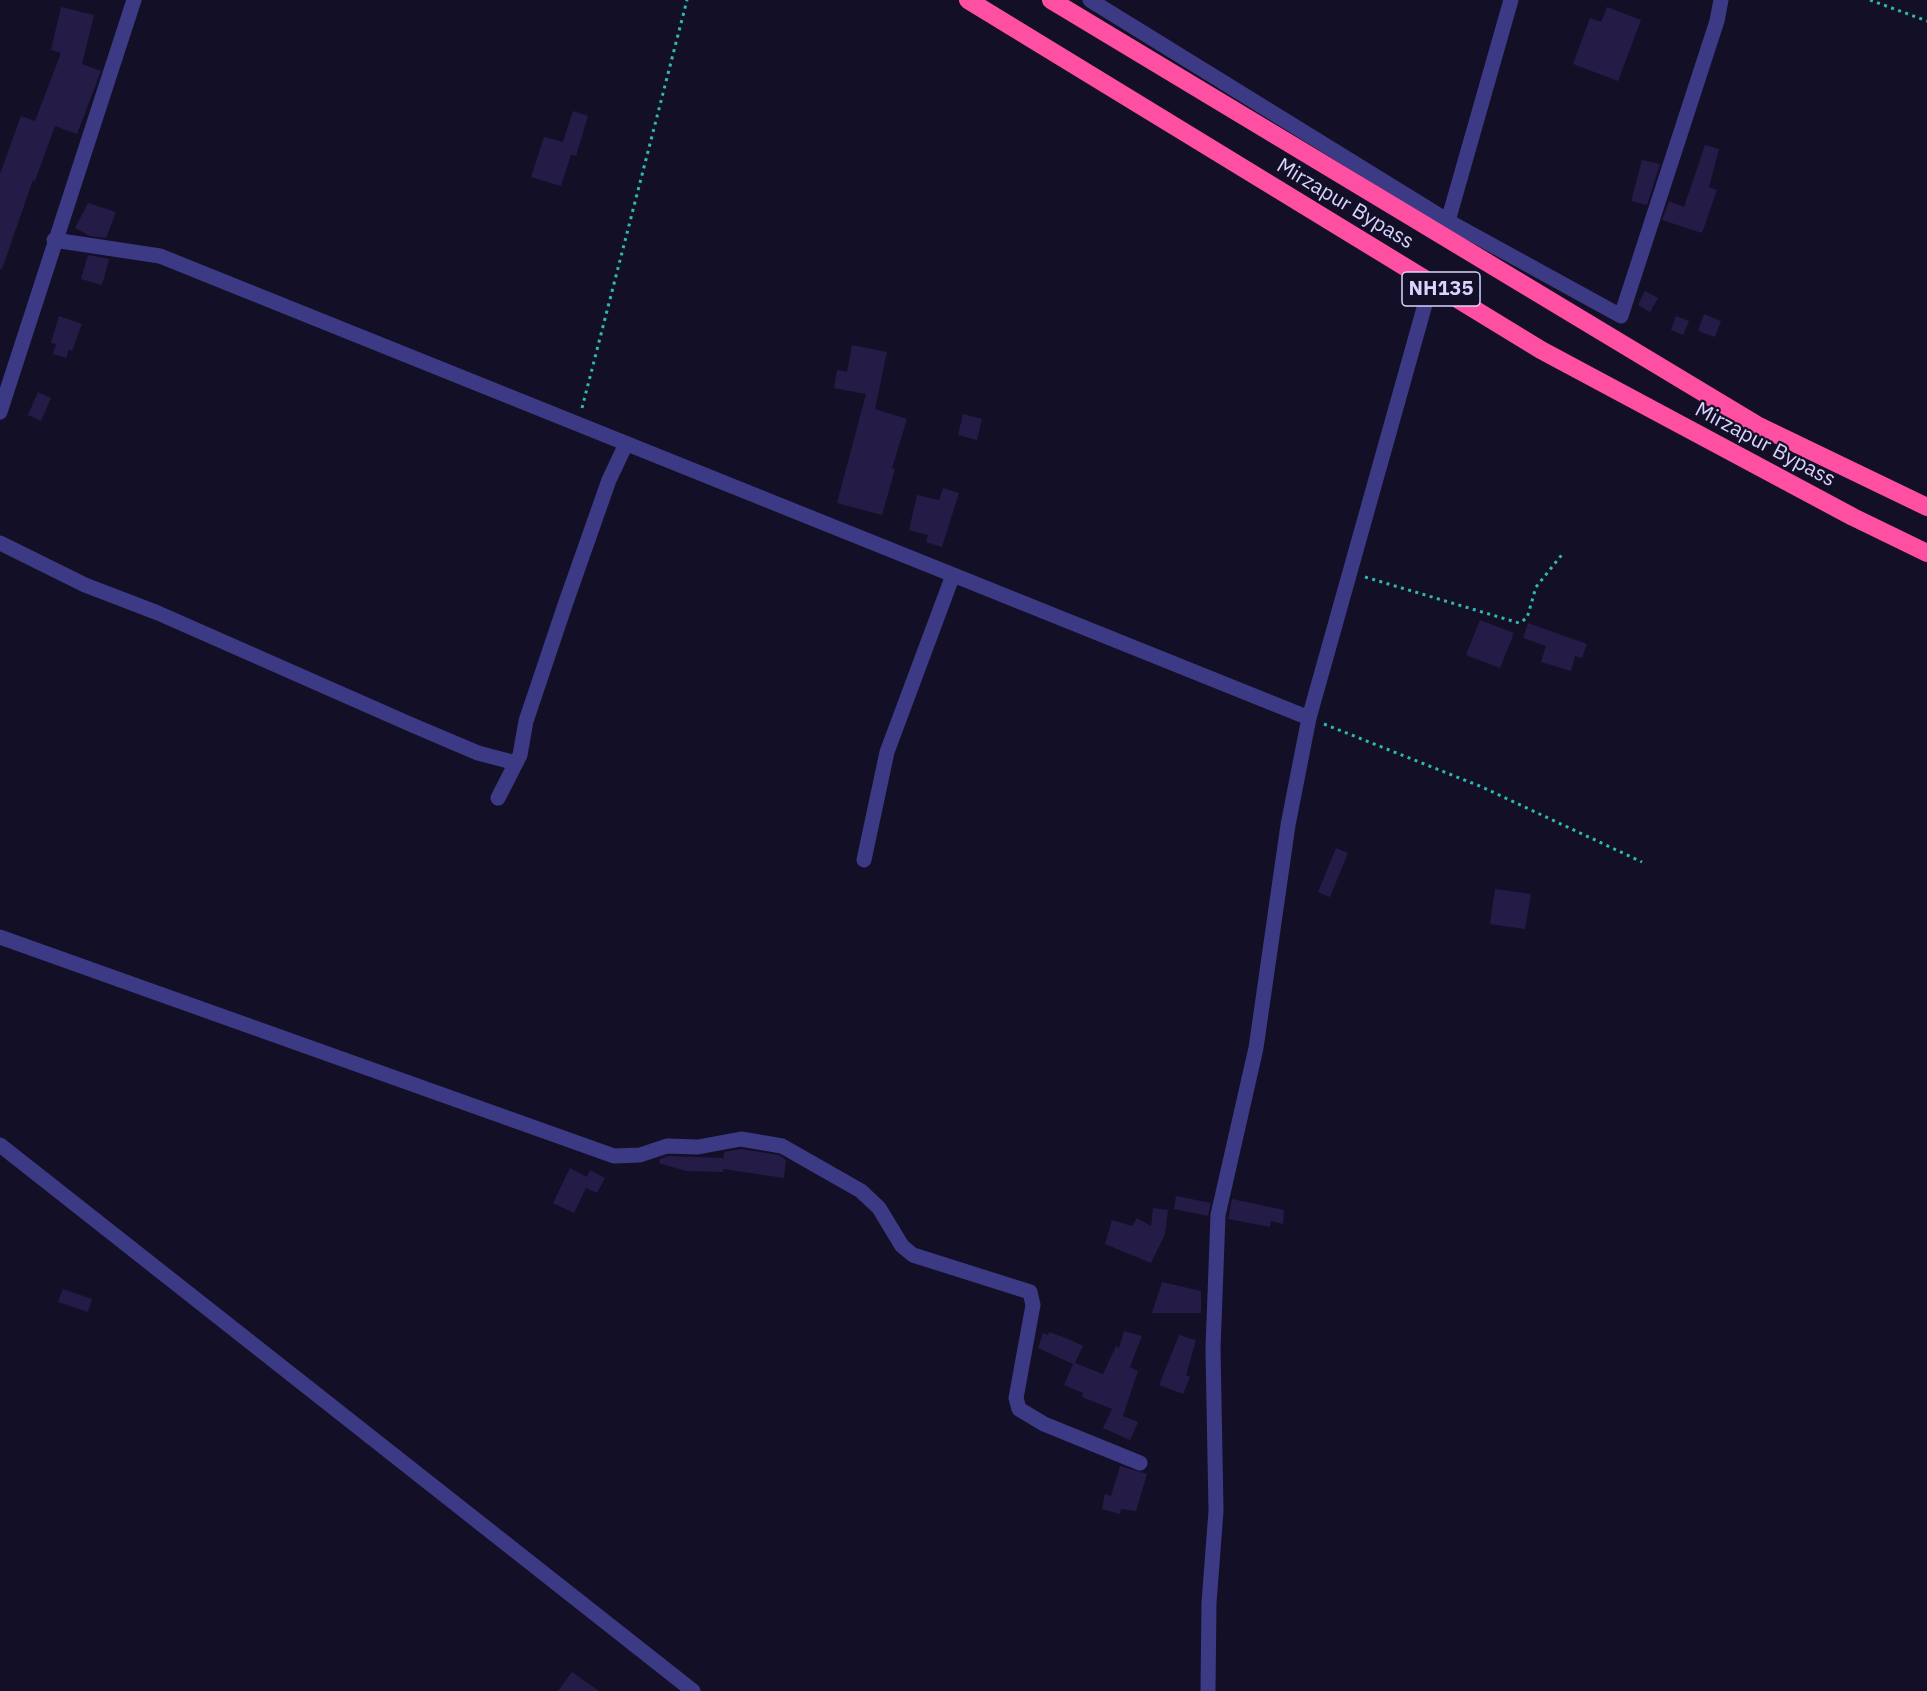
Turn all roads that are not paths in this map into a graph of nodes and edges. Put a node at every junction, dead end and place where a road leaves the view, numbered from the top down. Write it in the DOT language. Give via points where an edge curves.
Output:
graph roads {
  1 [pos="968,0"];
  2 [pos="1052,0"];
  3 [pos="1090,0"];
  4 [pos="1511,0"];
  5 [pos="1721,0"];
  6 [pos="129,1"];
  7 [pos="1448,221"];
  8 [pos="54,240"];
  9 [pos="1431,283"];
  10 [pos="0,412"];
  11 [pos="626,444"];
  12 [pos="1927,507"];
  13 [pos="0,543"];
  14 [pos="1927,553"];
  15 [pos="952,575"];
  16 [pos="1309,718"];
  17 [pos="516,763"];
  18 [pos="498,798"];
  19 [pos="864,860"];
  20 [pos="0,937"];
  21 [pos="0,1145"];
  22 [pos="1140,1463"];
  23 [pos="693,1691"];
  24 [pos="1208,1691"];
  1 -- 9 [label="highway, Mirzapur Bypass / NH135"];
  2 -- 12 [label="highway, NH135" via="1757,425"];
  3 -- 7 [label="street"];
  4 -- 7 [label="street"];
  5 -- 7 [label="street" via="1621,316"];
  6 -- 8 [label="street"];
  8 -- 10 [label="street"];
  8 -- 11 [label="street" via="160,256"];
  9 -- 14 [label="highway, Mirzapur Bypass / NH135" via="1541,350"];
  9 -- 16 [label="street"];
  11 -- 15 [label="street"];
  11 -- 17 [label="street" via="609,480 565,605"];
  13 -- 17 [label="street" via="85,585 478,753"];
  15 -- 16 [label="street"];
  15 -- 19 [label="street" via="887,752"];
  16 -- 24 [label="street" via="1288,825 1256,1048 1218,1215 1213,1348 1216,1511"];
  17 -- 18 [label="street"];
  20 -- 22 [label="street" via="614,1156 741,1139 782,1146 861,1191 879,1208 902,1246 913,1255 1030,1292 1032,1305 1016,1398 1019,1409 1044,1424"];
  21 -- 23 [label="street"];
}
